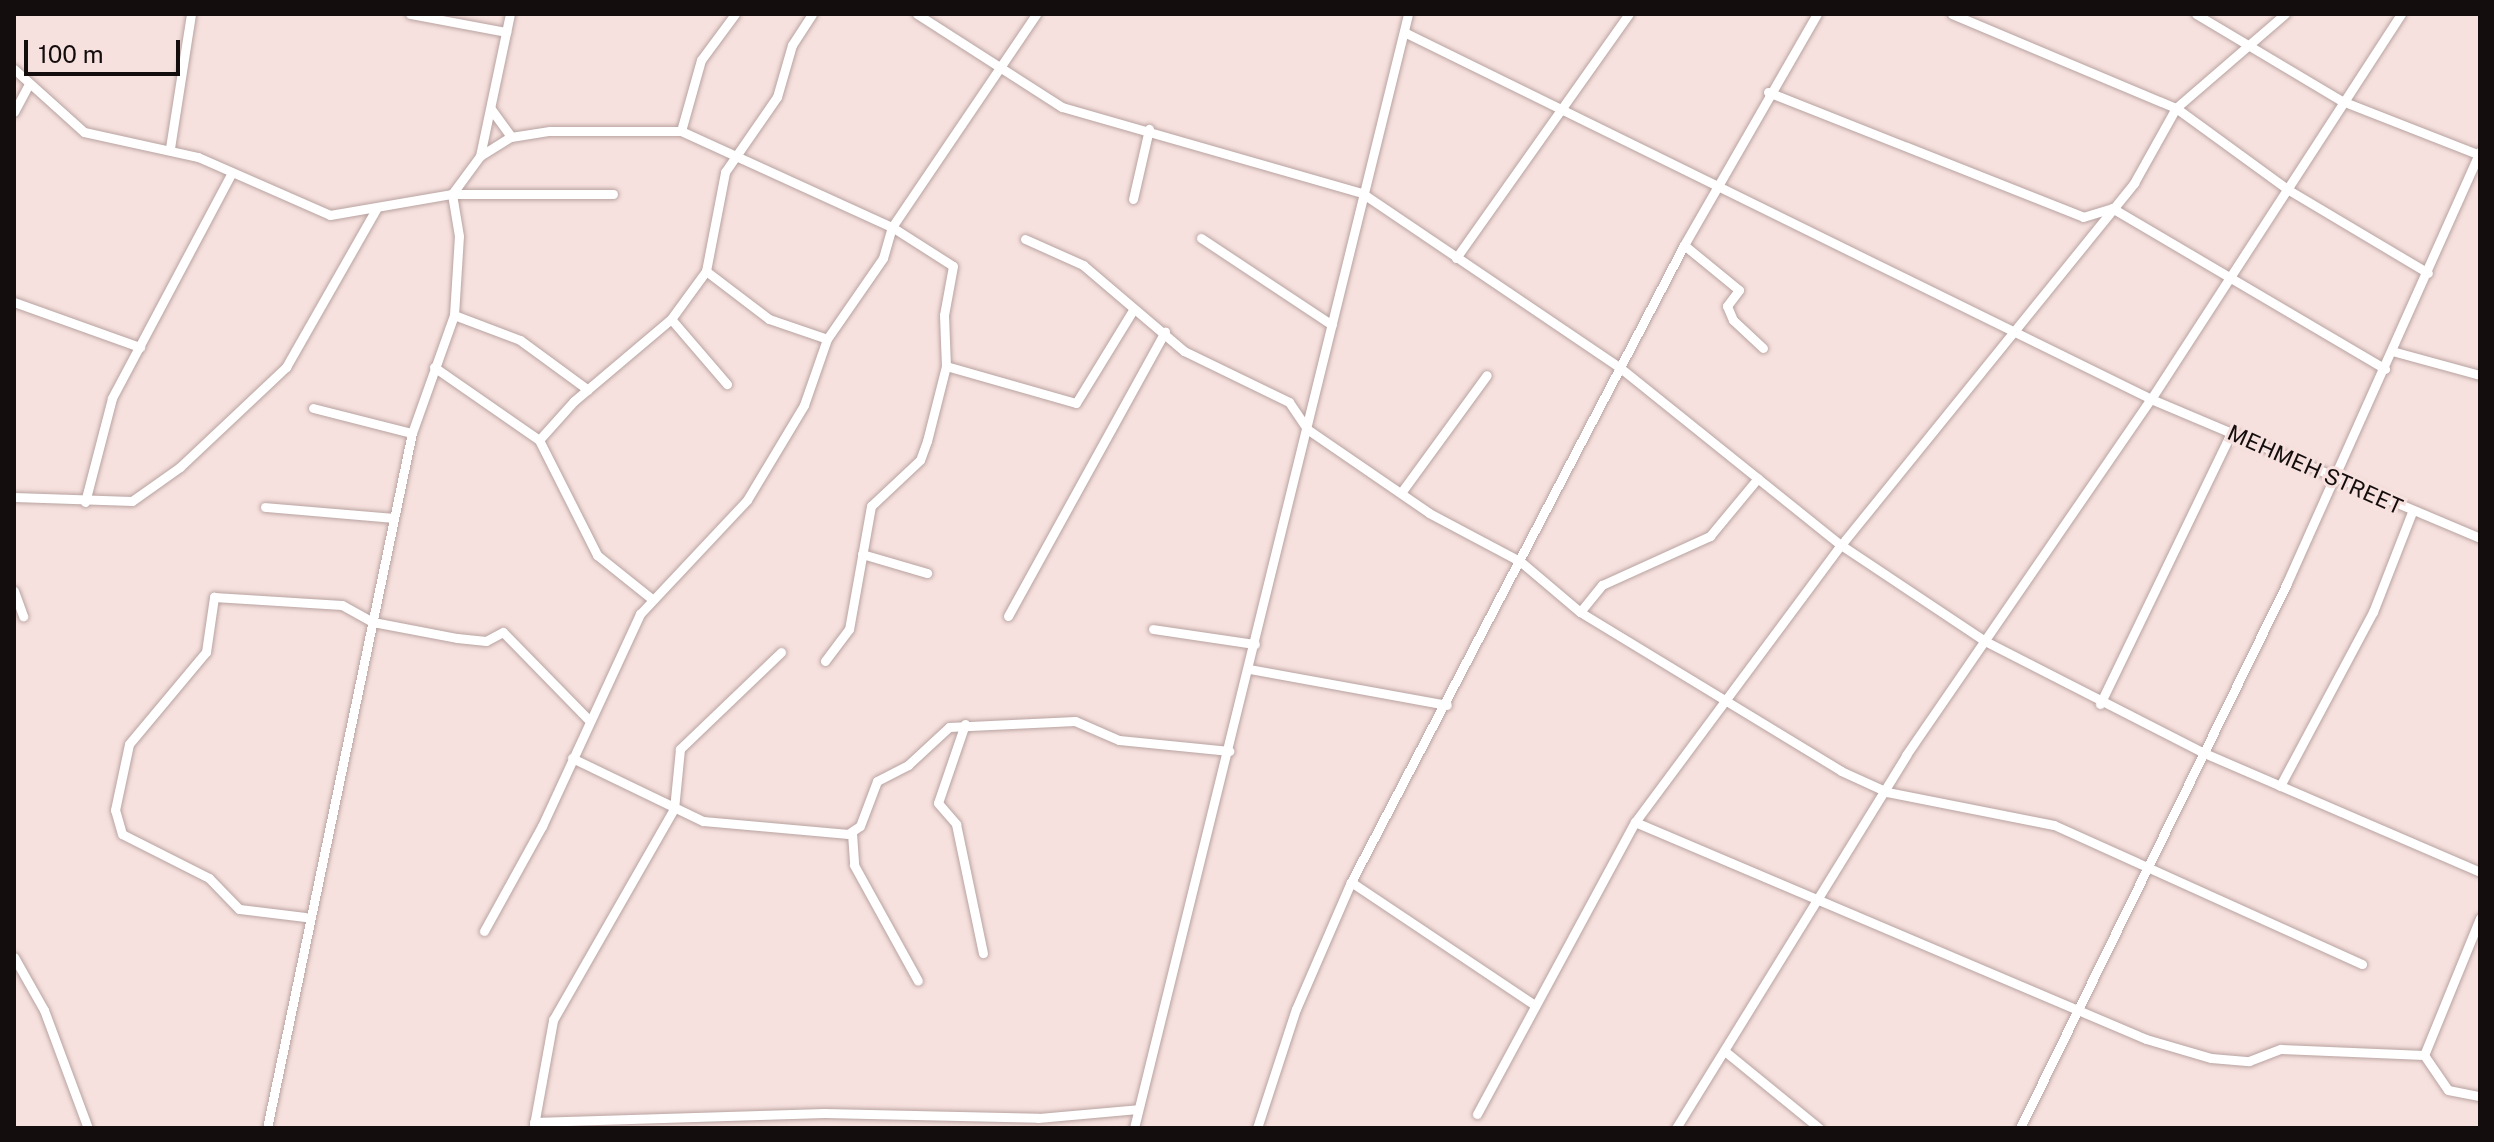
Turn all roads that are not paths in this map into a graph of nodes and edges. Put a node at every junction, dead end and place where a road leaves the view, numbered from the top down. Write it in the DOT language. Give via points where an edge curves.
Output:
graph roads {
  1 [pos="191,14"];
  2 [pos="410,14"];
  3 [pos="510,14"];
  4 [pos="735,14"];
  5 [pos="812,14"];
  6 [pos="917,14"];
  7 [pos="1036,14"];
  8 [pos="1408,14"];
  9 [pos="1629,14"];
  10 [pos="1817,14"];
  11 [pos="1952,14"];
  12 [pos="2196,14"];
  13 [pos="2285,14"];
  14 [pos="2401,14"];
  15 [pos="506,32"];
  16 [pos="1404,32"];
  17 [pos="2250,48"];
  18 [pos="998,64"];
  19 [pos="14,69"];
  20 [pos="29,84"];
  21 [pos="1768,92"];
  22 [pos="2342,101"];
  23 [pos="1564,104"];
  24 [pos="2176,108"];
  25 [pos="491,109"];
  26 [pos="14,112"];
  27 [pos="1149,129"];
  28 [pos="681,131"];
  29 [pos="511,137"];
  30 [pos="170,148"];
  31 [pos="2480,154"];
  32 [pos="738,155"];
  33 [pos="480,156"];
  34 [pos="231,174"];
  35 [pos="1717,184"];
  36 [pos="2287,189"];
  37 [pos="1362,193"];
  38 [pos="452,194"];
  39 [pos="613,194"];
  40 [pos="1133,199"];
  41 [pos="2112,208"];
  42 [pos="376,209"];
  43 [pos="892,227"];
  44 [pos="1201,238"];
  45 [pos="1025,239"];
  46 [pos="1684,245"];
  47 [pos="1456,258"];
  48 [pos="706,271"];
  49 [pos="2428,273"];
  50 [pos="2225,281"];
  51 [pos="14,302"];
  52 [pos="1133,310"];
  53 [pos="454,315"];
  54 [pos="671,319"];
  55 [pos="1332,325"];
  56 [pos="2014,329"];
  57 [pos="1165,332"];
  58 [pos="827,339"];
  59 [pos="140,347"];
  60 [pos="1763,348"];
  61 [pos="2392,351"];
  62 [pos="946,366"];
  63 [pos="1618,366"];
  64 [pos="434,367"];
  65 [pos="2385,369"];
  66 [pos="1487,375"];
  67 [pos="2480,375"];
  68 [pos="727,384"];
  69 [pos="588,390"];
  70 [pos="2151,399"];
  71 [pos="313,408"];
  72 [pos="1307,429"];
  73 [pos="412,433"];
  74 [pos="2231,433"];
  75 [pos="539,440"];
  76 [pos="2335,476"];
  77 [pos="1758,478"];
  78 [pos="1403,490"];
  79 [pos="14,497"];
  80 [pos="85,502"];
  81 [pos="265,507"];
  82 [pos="2412,512"];
  83 [pos="393,518"];
  84 [pos="2480,538"];
  85 [pos="1841,545"];
  86 [pos="862,554"];
  87 [pos="1521,562"];
  88 [pos="927,573"];
  89 [pos="14,591"];
  90 [pos="652,599"];
  91 [pos="1580,612"];
  92 [pos="23,616"];
  93 [pos="1008,616"];
  94 [pos="373,622"];
  95 [pos="1153,629"];
  96 [pos="1985,641"];
  97 [pos="1255,644"];
  98 [pos="781,652"];
  99 [pos="825,661"];
  100 [pos="1249,669"];
  101 [pos="2100,704"];
  102 [pos="1447,705"];
  103 [pos="1724,706"];
  104 [pos="589,720"];
  105 [pos="965,724"];
  106 [pos="1229,751"];
  107 [pos="2204,753"];
  108 [pos="572,758"];
  109 [pos="2280,786"];
  110 [pos="1887,792"];
  111 [pos="674,809"];
  112 [pos="1635,822"];
  113 [pos="852,833"];
  114 [pos="2144,866"];
  115 [pos="2480,872"];
  116 [pos="1351,882"];
  117 [pos="1819,900"];
  118 [pos="305,917"];
  119 [pos="2480,918"];
  120 [pos="484,931"];
  121 [pos="983,953"];
  122 [pos="14,957"];
  123 [pos="2362,964"];
  124 [pos="918,981"];
  125 [pos="1535,1005"];
  126 [pos="2076,1006"];
  127 [pos="1726,1052"];
  128 [pos="2424,1055"];
  129 [pos="2480,1096"];
  130 [pos="1138,1109"];
  131 [pos="1477,1114"];
  132 [pos="534,1125"];
  133 [pos="88,1128"];
  134 [pos="267,1128"];
  135 [pos="1134,1128"];
  136 [pos="1257,1128"];
  137 [pos="1676,1128"];
  138 [pos="1819,1128"];
  139 [pos="2020,1128"];
  1 -- 30 [label="street"];
  2 -- 15 [label="street"];
  3 -- 15 [label="street"];
  4 -- 28 [label="street" via="701,60"];
  5 -- 32 [label="street" via="792,45 777,97"];
  6 -- 18 [label="street"];
  7 -- 18 [label="street"];
  8 -- 16 [label="street"];
  9 -- 23 [label="street"];
  10 -- 21 [label="street"];
  11 -- 24 [label="street"];
  12 -- 17 [label="street"];
  13 -- 17 [label="street"];
  14 -- 22 [label="street"];
  15 -- 25 [label="street"];
  16 -- 23 [label="street, MEHMEH STREET"];
  16 -- 37 [label="street"];
  17 -- 22 [label="street"];
  17 -- 24 [label="street"];
  18 -- 27 [label="street" via="1062,107"];
  18 -- 43 [label="street"];
  19 -- 20 [label="street"];
  20 -- 26 [label="street"];
  20 -- 30 [label="street" via="84,132"];
  21 -- 35 [label="street"];
  21 -- 41 [label="street" via="2083,217"];
  22 -- 31 [label="street"];
  22 -- 36 [label="street"];
  23 -- 35 [label="street, MEHMEH STREET"];
  23 -- 47 [label="street"];
  24 -- 36 [label="street"];
  24 -- 41 [label="street"];
  25 -- 29 [label="street"];
  25 -- 33 [label="street"];
  27 -- 37 [label="street"];
  27 -- 40 [label="street"];
  28 -- 29 [label="street" via="621,125"];
  28 -- 32 [label="street"];
  29 -- 33 [label="street"];
  30 -- 34 [label="street"];
  31 -- 49 [label="street"];
  32 -- 43 [label="street"];
  32 -- 48 [label="street" via="721,184"];
  33 -- 38 [label="street"];
  34 -- 42 [label="street" via="330,215"];
  34 -- 59 [label="street"];
  35 -- 46 [label="street"];
  35 -- 56 [label="street, MEHMEH STREET"];
  36 -- 49 [label="street"];
  36 -- 50 [label="street"];
  37 -- 47 [label="street"];
  37 -- 55 [label="street"];
  38 -- 39 [label="street"];
  38 -- 42 [label="street"];
  38 -- 53 [label="street" via="459,236"];
  41 -- 50 [label="street"];
  41 -- 56 [label="street"];
  42 -- 80 [label="street" via="274,380 180,467 132,501"];
  43 -- 58 [label="street" via="883,258"];
  43 -- 62 [label="street" via="953,266 944,315"];
  44 -- 55 [label="street"];
  45 -- 52 [label="street" via="1083,265"];
  46 -- 60 [label="street" via="1739,290 1727,306 1733,320"];
  46 -- 63 [label="street"];
  47 -- 63 [label="street"];
  48 -- 54 [label="street"];
  48 -- 58 [label="street" via="769,319"];
  49 -- 61 [label="street"];
  50 -- 65 [label="street"];
  50 -- 70 [label="street"];
  51 -- 59 [label="street"];
  52 -- 57 [label="street"];
  52 -- 62 [label="street" via="1076,403"];
  53 -- 64 [label="street"];
  53 -- 69 [label="street" via="520,340"];
  54 -- 68 [label="street"];
  54 -- 69 [label="street"];
  55 -- 72 [label="street"];
  56 -- 70 [label="street, MEHMEH STREET"];
  56 -- 85 [label="street"];
  57 -- 72 [label="street" via="1229,378 1289,402"];
  57 -- 93 [label="street"];
  58 -- 90 [label="street" via="804,405 747,500 679,581"];
  59 -- 80 [label="street" via="101,427"];
  61 -- 65 [label="street"];
  61 -- 67 [label="street"];
  62 -- 86 [label="street" via="920,460 871,506"];
  63 -- 77 [label="street"];
  63 -- 87 [label="street"];
  64 -- 73 [label="street"];
  64 -- 75 [label="street"];
  65 -- 76 [label="street"];
  66 -- 78 [label="street"];
  69 -- 75 [label="street"];
  70 -- 74 [label="street, MEHMEH STREET"];
  70 -- 96 [label="street"];
  71 -- 73 [label="street"];
  72 -- 78 [label="street"];
  72 -- 97 [label="street"];
  73 -- 83 [label="street"];
  74 -- 76 [label="street, MEHMEH STREET"];
  74 -- 101 [label="street"];
  75 -- 90 [label="street" via="597,555"];
  76 -- 82 [label="street, MEHMEH STREET"];
  76 -- 107 [label="street"];
  77 -- 85 [label="street"];
  77 -- 91 [label="street" via="1710,536 1602,585"];
  78 -- 87 [label="street" via="1429,513"];
  79 -- 80 [label="street"];
  81 -- 83 [label="street"];
  82 -- 84 [label="street, MEHMEH STREET"];
  82 -- 109 [label="street" via="2373,612"];
  83 -- 94 [label="street"];
  85 -- 96 [label="street"];
  85 -- 103 [label="street"];
  86 -- 88 [label="street"];
  86 -- 99 [label="street" via="849,629"];
  87 -- 91 [label="street"];
  87 -- 102 [label="street"];
  89 -- 92 [label="street"];
  90 -- 104 [label="street"];
  91 -- 103 [label="street"];
  94 -- 104 [label="street" via="486,641 503,632"];
  94 -- 118 [label="street"];
  94 -- 118 [label="street" via="342,605 214,597 206,652 125,752 116,798 122,834 209,878 239,909"];
  95 -- 97 [label="street"];
  96 -- 101 [label="street"];
  96 -- 110 [label="street"];
  97 -- 100 [label="street"];
  98 -- 111 [label="street" via="687,737 672,786"];
  100 -- 102 [label="street"];
  100 -- 106 [label="street"];
  101 -- 107 [label="street"];
  102 -- 116 [label="street"];
  103 -- 110 [label="street"];
  103 -- 112 [label="street"];
  104 -- 108 [label="street"];
  105 -- 106 [label="street" via="1075,721 1119,740"];
  105 -- 113 [label="street" via="936,733 908,765 877,781"];
  105 -- 121 [label="street" via="938,803 956,824"];
  106 -- 130 [label="street"];
  107 -- 109 [label="street"];
  107 -- 114 [label="street"];
  108 -- 111 [label="street"];
  108 -- 120 [label="street"];
  109 -- 115 [label="street"];
  110 -- 114 [label="street" via="2054,825"];
  110 -- 117 [label="street"];
  111 -- 113 [label="street" via="745,829"];
  111 -- 132 [label="street" via="553,1020"];
  112 -- 117 [label="street"];
  112 -- 125 [label="street"];
  113 -- 124 [label="street" via="854,865"];
  114 -- 123 [label="street"];
  114 -- 126 [label="street"];
  116 -- 125 [label="street"];
  116 -- 136 [label="street" via="1296,1009"];
  117 -- 126 [label="street"];
  117 -- 127 [label="street"];
  118 -- 134 [label="street"];
  119 -- 128 [label="street"];
  122 -- 133 [label="street" via="44,1010"];
  125 -- 131 [label="street"];
  126 -- 128 [label="street" via="2211,1058 2249,1061 2281,1049"];
  126 -- 139 [label="street"];
  127 -- 137 [label="street"];
  127 -- 138 [label="street"];
  128 -- 129 [label="street" via="2448,1090"];
  130 -- 132 [label="street" via="1038,1118 824,1113"];
  130 -- 135 [label="street"];
}
